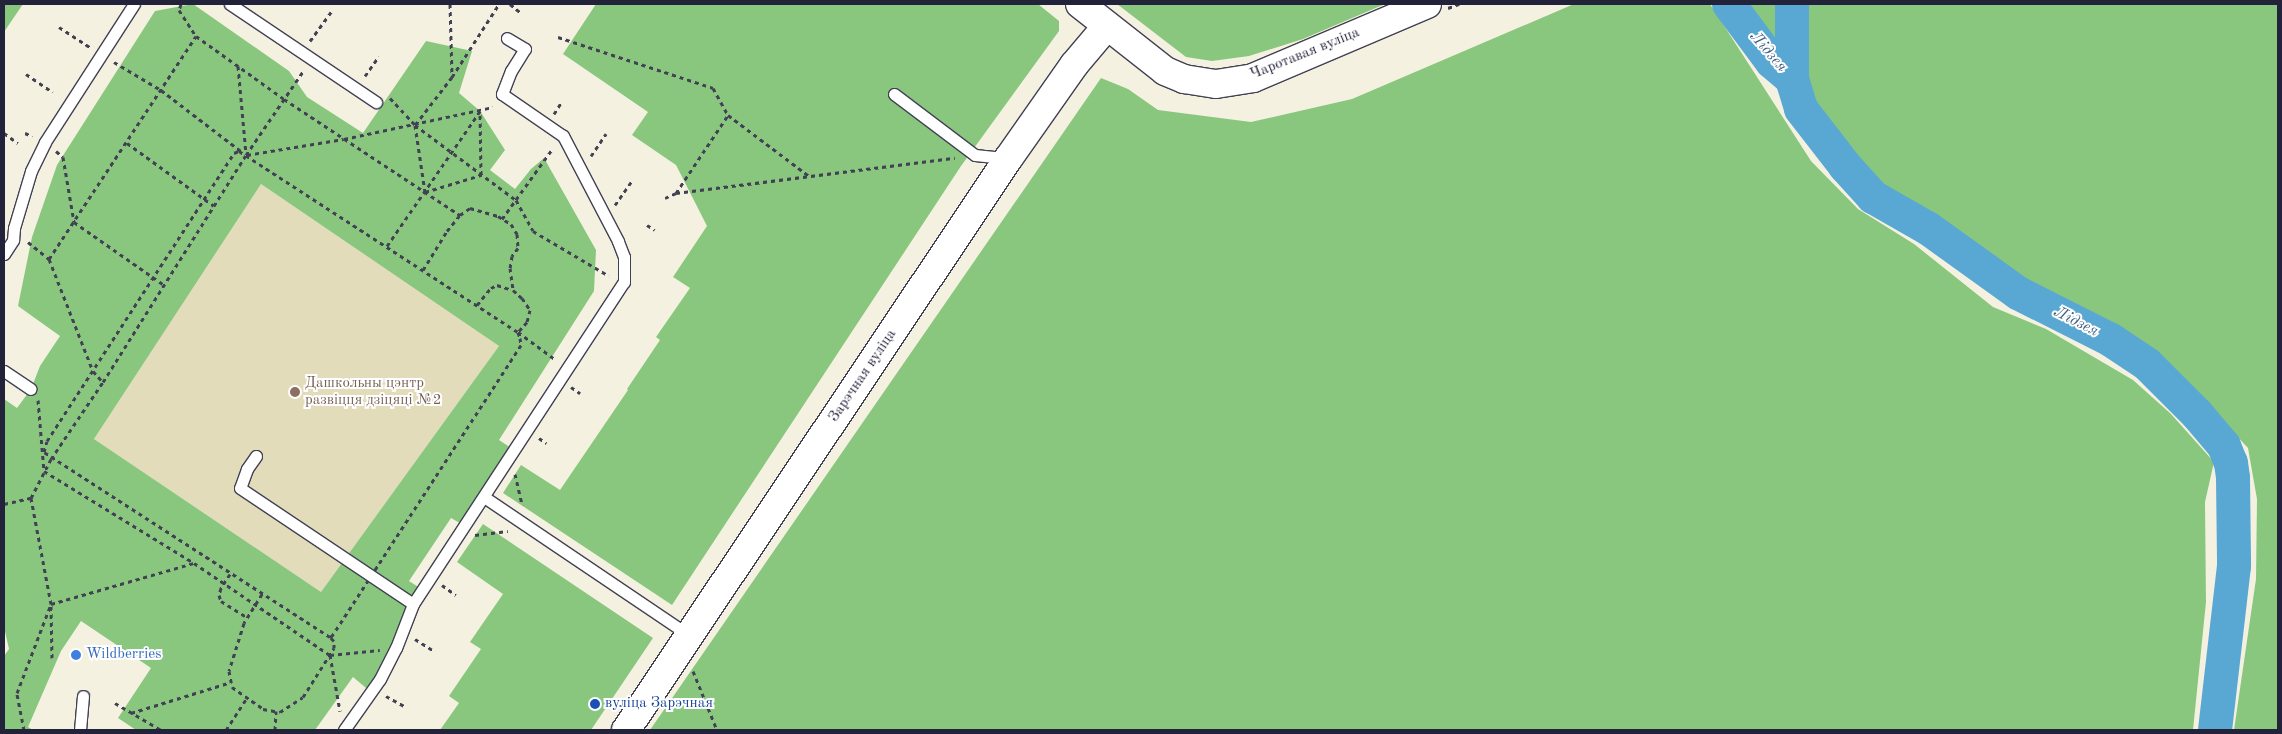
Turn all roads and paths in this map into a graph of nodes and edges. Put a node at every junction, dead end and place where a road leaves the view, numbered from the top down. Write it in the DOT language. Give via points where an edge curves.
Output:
graph roads {
  1 [pos="134,4"];
  2 [pos="180,4"];
  3 [pos="230,4"];
  4 [pos="450,4"];
  5 [pos="499,4"];
  6 [pos="510,4"];
  7 [pos="1080,4"];
  8 [pos="1427,4"];
  9 [pos="333,9"];
  10 [pos="521,13"];
  11 [pos="1106,26"];
  12 [pos="59,27"];
  13 [pos="196,36"];
  14 [pos="558,37"];
  15 [pos="507,38"];
  16 [pos="310,41"];
  17 [pos="101,54"];
  18 [pos="379,56"];
  19 [pos="312,58"];
  20 [pos="238,66"];
  21 [pos="26,74"];
  22 [pos="452,77"];
  23 [pos="363,79"];
  24 [pos="161,90"];
  25 [pos="53,92"];
  26 [pos="894,94"];
  27 [pos="388,96"];
  28 [pos="284,99"];
  29 [pos="376,102"];
  30 [pos="480,111"];
  31 [pos="728,115"];
  32 [pos="414,125"];
  33 [pos="4,133"];
  34 [pos="25,133"];
  35 [pos="606,134"];
  36 [pos="563,136"];
  37 [pos="344,139"];
  38 [pos="45,142"];
  39 [pos="18,143"];
  40 [pos="127,143"];
  41 [pos="451,154"];
  42 [pos="246,155"];
  43 [pos="975,155"];
  44 [pos="1008,158"];
  45 [pos="586,163"];
  46 [pos="481,175"];
  47 [pos="809,176"];
  48 [pos="632,181"];
  49 [pos="425,192"];
  50 [pos="676,193"];
  51 [pos="665,198"];
  52 [pos="204,199"];
  53 [pos="516,200"];
  54 [pos="214,206"];
  55 [pos="611,210"];
  56 [pos="460,215"];
  57 [pos="502,219"];
  58 [pos="74,222"];
  59 [pos="647,225"];
  60 [pos="655,230"];
  61 [pos="14,231"];
  62 [pos="387,246"];
  63 [pos="4,254"];
  64 [pos="49,259"];
  65 [pos="423,270"];
  66 [pos="153,278"];
  67 [pos="623,284"];
  68 [pos="164,285"];
  69 [pos="513,290"];
  70 [pos="477,305"];
  71 [pos="518,332"];
  72 [pos="567,367"];
  73 [pos="4,371"];
  74 [pos="93,371"];
  75 [pos="103,382"];
  76 [pos="568,386"];
  77 [pos="34,392"];
  78 [pos="580,393"];
  79 [pos="256,456"];
  80 [pos="51,458"];
  81 [pos="44,471"];
  82 [pos="514,471"];
  83 [pos="484,497"];
  84 [pos="31,498"];
  85 [pos="4,504"];
  86 [pos="524,513"];
  87 [pos="513,530"];
  88 [pos="472,535"];
  89 [pos="194,563"];
  90 [pos="230,574"];
  91 [pos="371,577"];
  92 [pos="224,584"];
  93 [pos="439,584"];
  94 [pos="262,594"];
  95 [pos="456,595"];
  96 [pos="51,604"];
  97 [pos="255,604"];
  98 [pos="413,604"];
  99 [pos="247,617"];
  100 [pos="330,637"];
  101 [pos="411,637"];
  102 [pos="687,641"];
  103 [pos="396,648"];
  104 [pos="434,651"];
  105 [pos="330,655"];
  106 [pos="52,658"];
  107 [pos="231,682"];
  108 [pos="83,696"];
  109 [pos="386,696"];
  110 [pos="246,699"];
  111 [pos="115,703"];
  112 [pos="404,706"];
  113 [pos="276,711"];
  114 [pos="131,713"];
  115 [pos="341,714"];
  116 [pos="24,730"];
  117 [pos="80,730"];
  118 [pos="161,730"];
  119 [pos="226,730"];
  120 [pos="275,730"];
  121 [pos="344,730"];
  122 [pos="626,730"];
  123 [pos="718,730"];
  1 -- 17 [label="lane"];
  2 -- 13 [label="path" via="179,10"];
  3 -- 19 [label="lane"];
  4 -- 22 [label="path"];
  5 -- 22 [label="path"];
  6 -- 10 [label="path"];
  7 -- 11 [label="street, Чаротавая вуліца"];
  8 -- 11 [label="street, Чаротавая вуліца" via="1253,78 1216,84 1184,79 1165,71"];
  9 -- 16 [label="path"];
  11 -- 44 [label="street, Зарэчная вуліца"];
  12 -- 17 [label="path"];
  13 -- 20 [label="path"];
  13 -- 24 [label="path"];
  14 -- 31 [label="path" via="713,88"];
  15 -- 36 [label="lane" via="525,49 502,94"];
  17 -- 24 [label="path"];
  17 -- 38 [label="lane"];
  18 -- 23 [label="path"];
  19 -- 28 [label="path"];
  19 -- 29 [label="lane"];
  20 -- 28 [label="path"];
  20 -- 42 [label="path"];
  21 -- 25 [label="path"];
  22 -- 32 [label="path"];
  24 -- 40 [label="path"];
  24 -- 42 [label="path"];
  26 -- 43 [label="lane"];
  27 -- 32 [label="path"];
  28 -- 37 [label="path"];
  28 -- 42 [label="path"];
  30 -- 32 [label="path"];
  30 -- 41 [label="path"];
  30 -- 46 [label="path"];
  31 -- 47 [label="path"];
  31 -- 50 [label="path"];
  32 -- 37 [label="path"];
  32 -- 41 [label="path"];
  32 -- 49 [label="path"];
  33 -- 39 [label="path"];
  34 -- 38 [label="path"];
  35 -- 45 [label="path"];
  36 -- 53 [label="path"];
  36 -- 67 [label="lane" via="618,241 624,257"];
  37 -- 42 [label="path"];
  37 -- 49 [label="path"];
  38 -- 58 [label="path" via="63,157"];
  38 -- 61 [label="lane" via="31,171"];
  40 -- 52 [label="path"];
  40 -- 58 [label="path"];
  41 -- 46 [label="path"];
  41 -- 49 [label="path"];
  42 -- 52 [label="path" via="234,153"];
  42 -- 54 [label="path"];
  42 -- 62 [label="path"];
  43 -- 44 [label="lane"];
  43 -- 47 [label="path"];
  44 -- 102 [label="street, Зарэчная вуліца"];
  46 -- 49 [label="path"];
  46 -- 53 [label="path"];
  47 -- 50 [label="path"];
  48 -- 55 [label="path"];
  49 -- 56 [label="path"];
  49 -- 62 [label="path"];
  50 -- 51 [label="path"];
  52 -- 54 [label="path"];
  52 -- 66 [label="path"];
  53 -- 57 [label="path"];
  53 -- 67 [label="path" via="533,231"];
  54 -- 68 [label="path"];
  56 -- 57 [label="path" via="470,208"];
  56 -- 65 [label="path"];
  57 -- 69 [label="path" via="511,224 517,234 518,248 512,256 510,268"];
  58 -- 64 [label="path"];
  58 -- 66 [label="path"];
  59 -- 60 [label="path"];
  61 -- 63 [label="lane" via="13,240"];
  61 -- 64 [label="path"];
  62 -- 65 [label="path"];
  64 -- 74 [label="path"];
  65 -- 70 [label="path"];
  66 -- 68 [label="path"];
  66 -- 74 [label="path"];
  67 -- 72 [label="lane"];
  68 -- 75 [label="path"];
  69 -- 70 [label="path" via="497,285"];
  69 -- 71 [label="path" via="530,310 527,322"];
  70 -- 71 [label="path"];
  71 -- 72 [label="path"];
  71 -- 91 [label="path" via="521,345"];
  72 -- 83 [label="lane"];
  73 -- 77 [label="lane"];
  74 -- 75 [label="path"];
  74 -- 80 [label="path" via="44,447 44,452"];
  75 -- 80 [label="path"];
  76 -- 78 [label="path"];
  77 -- 81 [label="path"];
  79 -- 91 [label="lane" via="240,488"];
  80 -- 81 [label="path"];
  80 -- 90 [label="path"];
  81 -- 84 [label="path"];
  81 -- 89 [label="path"];
  82 -- 86 [label="path"];
  83 -- 98 [label="lane"];
  83 -- 102 [label="lane"];
  84 -- 85 [label="path"];
  84 -- 96 [label="path"];
  87 -- 88 [label="path"];
  89 -- 92 [label="path"];
  89 -- 96 [label="path"];
  90 -- 92 [label="path"];
  90 -- 94 [label="path"];
  91 -- 98 [label="lane"];
  91 -- 100 [label="path"];
  92 -- 97 [label="path"];
  92 -- 99 [label="path" via="219,595 221,601"];
  93 -- 95 [label="path"];
  94 -- 97 [label="path"];
  94 -- 100 [label="path"];
  96 -- 106 [label="path"];
  96 -- 116 [label="path" via="17,693"];
  97 -- 99 [label="path"];
  97 -- 105 [label="path"];
  98 -- 103 [label="lane"];
  99 -- 107 [label="path" via="228,670"];
  100 -- 105 [label="path" via="334,641"];
  101 -- 104 [label="path"];
  102 -- 122 [label="street, Зарэчная вуліца"];
  102 -- 123 [label="path"];
  103 -- 105 [label="path"];
  103 -- 121 [label="lane" via="372,694"];
  105 -- 113 [label="path" via="303,697 280,712"];
  105 -- 115 [label="path"];
  107 -- 110 [label="path" via="232,687"];
  107 -- 114 [label="path"];
  108 -- 117 [label="lane"];
  109 -- 112 [label="path"];
  110 -- 113 [label="path" via="263,709"];
  110 -- 119 [label="path"];
  111 -- 114 [label="path"];
  113 -- 120 [label="path"];
  114 -- 118 [label="path"];
}
